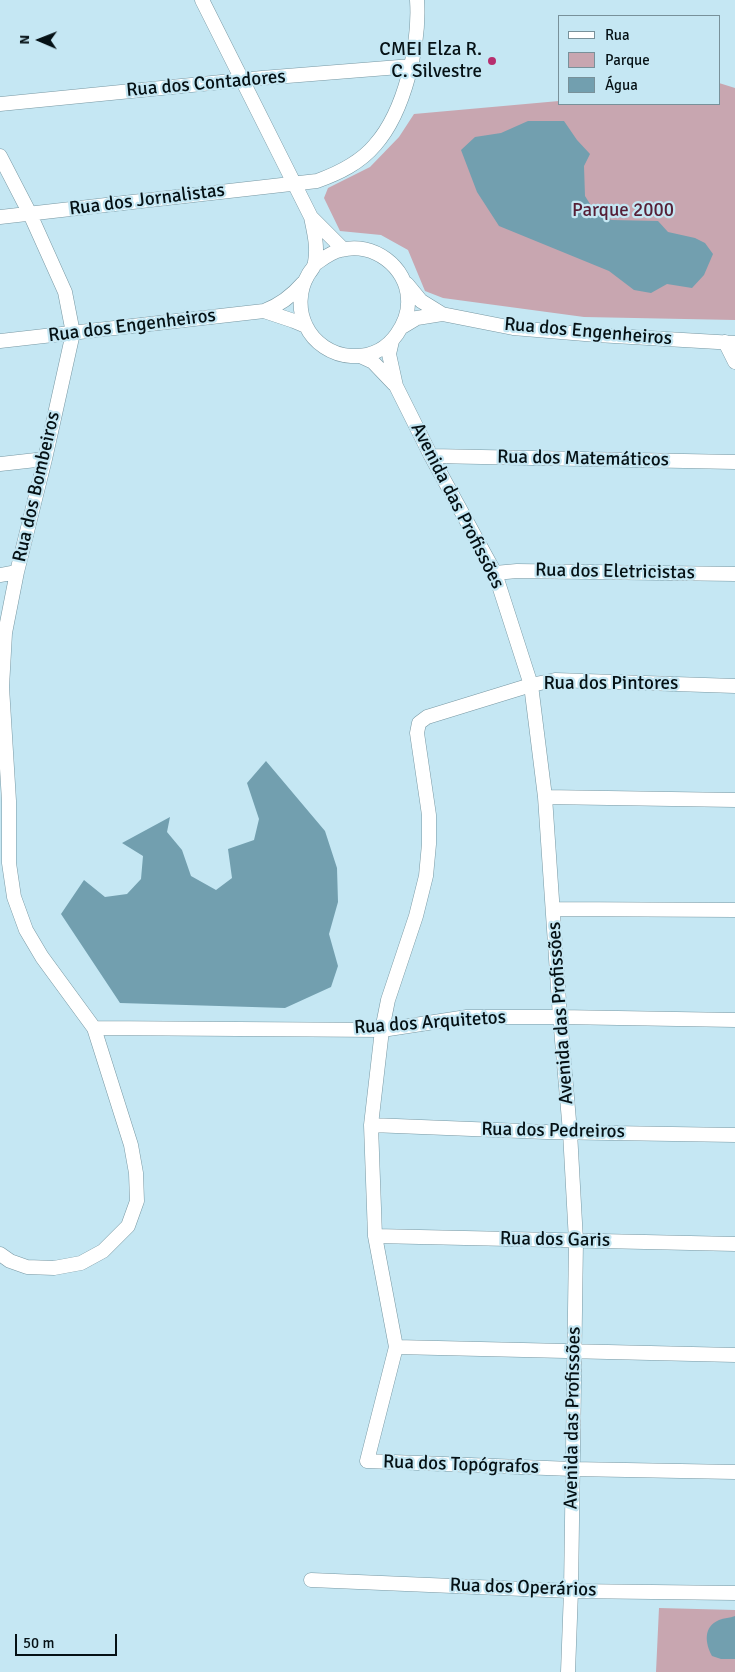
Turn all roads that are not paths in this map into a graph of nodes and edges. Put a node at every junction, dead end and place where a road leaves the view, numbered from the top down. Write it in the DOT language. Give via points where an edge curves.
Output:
graph roads {
  1 [pos="202,0"];
  2 [pos="417,0"];
  3 [pos="412,66"];
  4 [pos="241,81"];
  5 [pos="0,104"];
  6 [pos="0,156"];
  7 [pos="294,183"];
  8 [pos="30,214"];
  9 [pos="311,217"];
  10 [pos="0,218"];
  11 [pos="342,249"];
  12 [pos="315,264"];
  13 [pos="304,282"];
  14 [pos="404,282"];
  15 [pos="264,311"];
  16 [pos="442,314"];
  17 [pos="306,326"];
  18 [pos="402,327"];
  19 [pos="72,333"];
  20 [pos="392,341"];
  21 [pos="0,342"];
  22 [pos="730,342"];
  23 [pos="360,356"];
  24 [pos="735,362"];
  25 [pos="396,386"];
  26 [pos="431,456"];
  27 [pos="45,459"];
  28 [pos="735,462"];
  29 [pos="0,464"];
  30 [pos="17,572"];
  31 [pos="496,573"];
  32 [pos="0,574"];
  33 [pos="735,574"];
  34 [pos="531,685"];
  35 [pos="735,686"];
  36 [pos="1,687"];
  37 [pos="545,797"];
  38 [pos="735,800"];
  39 [pos="4,801"];
  40 [pos="554,909"];
  41 [pos="735,910"];
  42 [pos="560,1017"];
  43 [pos="735,1020"];
  44 [pos="94,1028"];
  45 [pos="382,1030"];
  46 [pos="371,1125"];
  47 [pos="570,1132"];
  48 [pos="735,1135"];
  49 [pos="375,1236"];
  50 [pos="576,1241"];
  51 [pos="735,1244"];
  52 [pos="0,1254"];
  53 [pos="396,1347"];
  54 [pos="574,1351"];
  55 [pos="735,1355"];
  56 [pos="572,1469"];
  57 [pos="735,1472"];
  58 [pos="311,1580"];
  59 [pos="571,1591"];
  60 [pos="735,1593"];
  61 [pos="568,1672"];
  1 -- 4 [label="street"];
  2 -- 3 [label="street, Rua dos Jornalistas"];
  3 -- 4 [label="street, Rua dos Contadores"];
  3 -- 7 [label="street, Rua dos Jornalistas" via="395,112 375,146 347,168 332,175"];
  4 -- 5 [label="street, Rua dos Contadores"];
  4 -- 7 [label="street"];
  6 -- 8 [label="street, Rua dos Bombeiros"];
  7 -- 8 [label="street, Rua dos Jornalistas"];
  7 -- 9 [label="street"];
  8 -- 10 [label="street, Rua dos Jornalistas"];
  8 -- 19 [label="street, Rua dos Bombeiros" via="65,292"];
  9 -- 11 [label="street"];
  9 -- 12 [label="street" via="316,243"];
  11 -- 12 [label="street"];
  11 -- 14 [label="street" via="358,248 386,258 397,268"];
  12 -- 13 [label="street"];
  13 -- 15 [label="street, Rua dos Engenheiros" via="292,296"];
  13 -- 17 [label="street" via="301,312"];
  14 -- 16 [label="street, Rua dos Engenheiros" via="421,301"];
  14 -- 18 [label="street" via="408,299"];
  15 -- 17 [label="street, Rua dos Engenheiros"];
  15 -- 19 [label="street, Rua dos Engenheiros"];
  16 -- 18 [label="street, Rua dos Engenheiros" via="416,318"];
  16 -- 22 [label="street, Rua dos Engenheiros" via="513,328"];
  17 -- 23 [label="street" via="315,340 328,350 344,356"];
  18 -- 20 [label="street"];
  19 -- 21 [label="street, Rua dos Engenheiros"];
  19 -- 27 [label="street, Rua dos Bombeiros"];
  20 -- 23 [label="street" via="372,354"];
  20 -- 25 [label="street" via="389,354"];
  22 -- 24 [label="street"];
  23 -- 25 [label="street" via="373,362"];
  25 -- 26 [label="street, Avenida das Profissões"];
  26 -- 28 [label="street, Rua dos Matemáticos"];
  26 -- 31 [label="street, Avenida das Profissões"];
  27 -- 29 [label="street"];
  27 -- 30 [label="street, Rua dos Bombeiros"];
  30 -- 32 [label="street"];
  30 -- 36 [label="street, Rua dos Bombeiros" via="5,633"];
  31 -- 33 [label="street, Rua dos Eletricistas"];
  31 -- 34 [label="street, Avenida das Profissões"];
  34 -- 35 [label="street, Rua dos Pintores" via="555,680"];
  34 -- 37 [label="street, Avenida das Profissões"];
  34 -- 45 [label="street, Rua dos Pintores" via="427,717 418,723 429,815 426,876"];
  36 -- 39 [label="street, Rua dos Bombeiros"];
  37 -- 38 [label="street"];
  37 -- 40 [label="street, Avenida das Profissões"];
  39 -- 44 [label="street, Rua dos Bombeiros" via="14,897 26,930"];
  40 -- 41 [label="street"];
  40 -- 42 [label="street, Avenida das Profissões"];
  42 -- 43 [label="street, Rua dos Arquitetos"];
  42 -- 45 [label="street, Rua dos Arquitetos" via="467,1017"];
  42 -- 47 [label="street, Avenida das Profissões"];
  44 -- 45 [label="street, Rua dos Arquitetos"];
  44 -- 52 [label="street, Rua dos Bombeiros" via="131,1145 136,1173 137,1201 128,1226 103,1251 81,1263 54,1268 27,1267"];
  45 -- 46 [label="street"];
  46 -- 47 [label="street, Rua dos Pedreiros"];
  46 -- 49 [label="street"];
  47 -- 48 [label="street, Rua dos Pedreiros"];
  47 -- 50 [label="street, Avenida das Profissões"];
  49 -- 50 [label="street, Rua dos Garis"];
  49 -- 53 [label="street"];
  50 -- 51 [label="street, Rua dos Garis"];
  50 -- 54 [label="street, Avenida das Profissões"];
  53 -- 54 [label="street"];
  53 -- 56 [label="street, Rua dos Topógrafos" via="367,1461"];
  54 -- 55 [label="street"];
  54 -- 56 [label="street, Avenida das Profissões"];
  56 -- 57 [label="street, Rua dos Topógrafos"];
  56 -- 59 [label="street, Avenida das Profissões"];
  58 -- 59 [label="street, Rua dos Operários"];
  59 -- 60 [label="street, Rua dos Operários"];
  59 -- 61 [label="street, Avenida das Profissões"];
}
